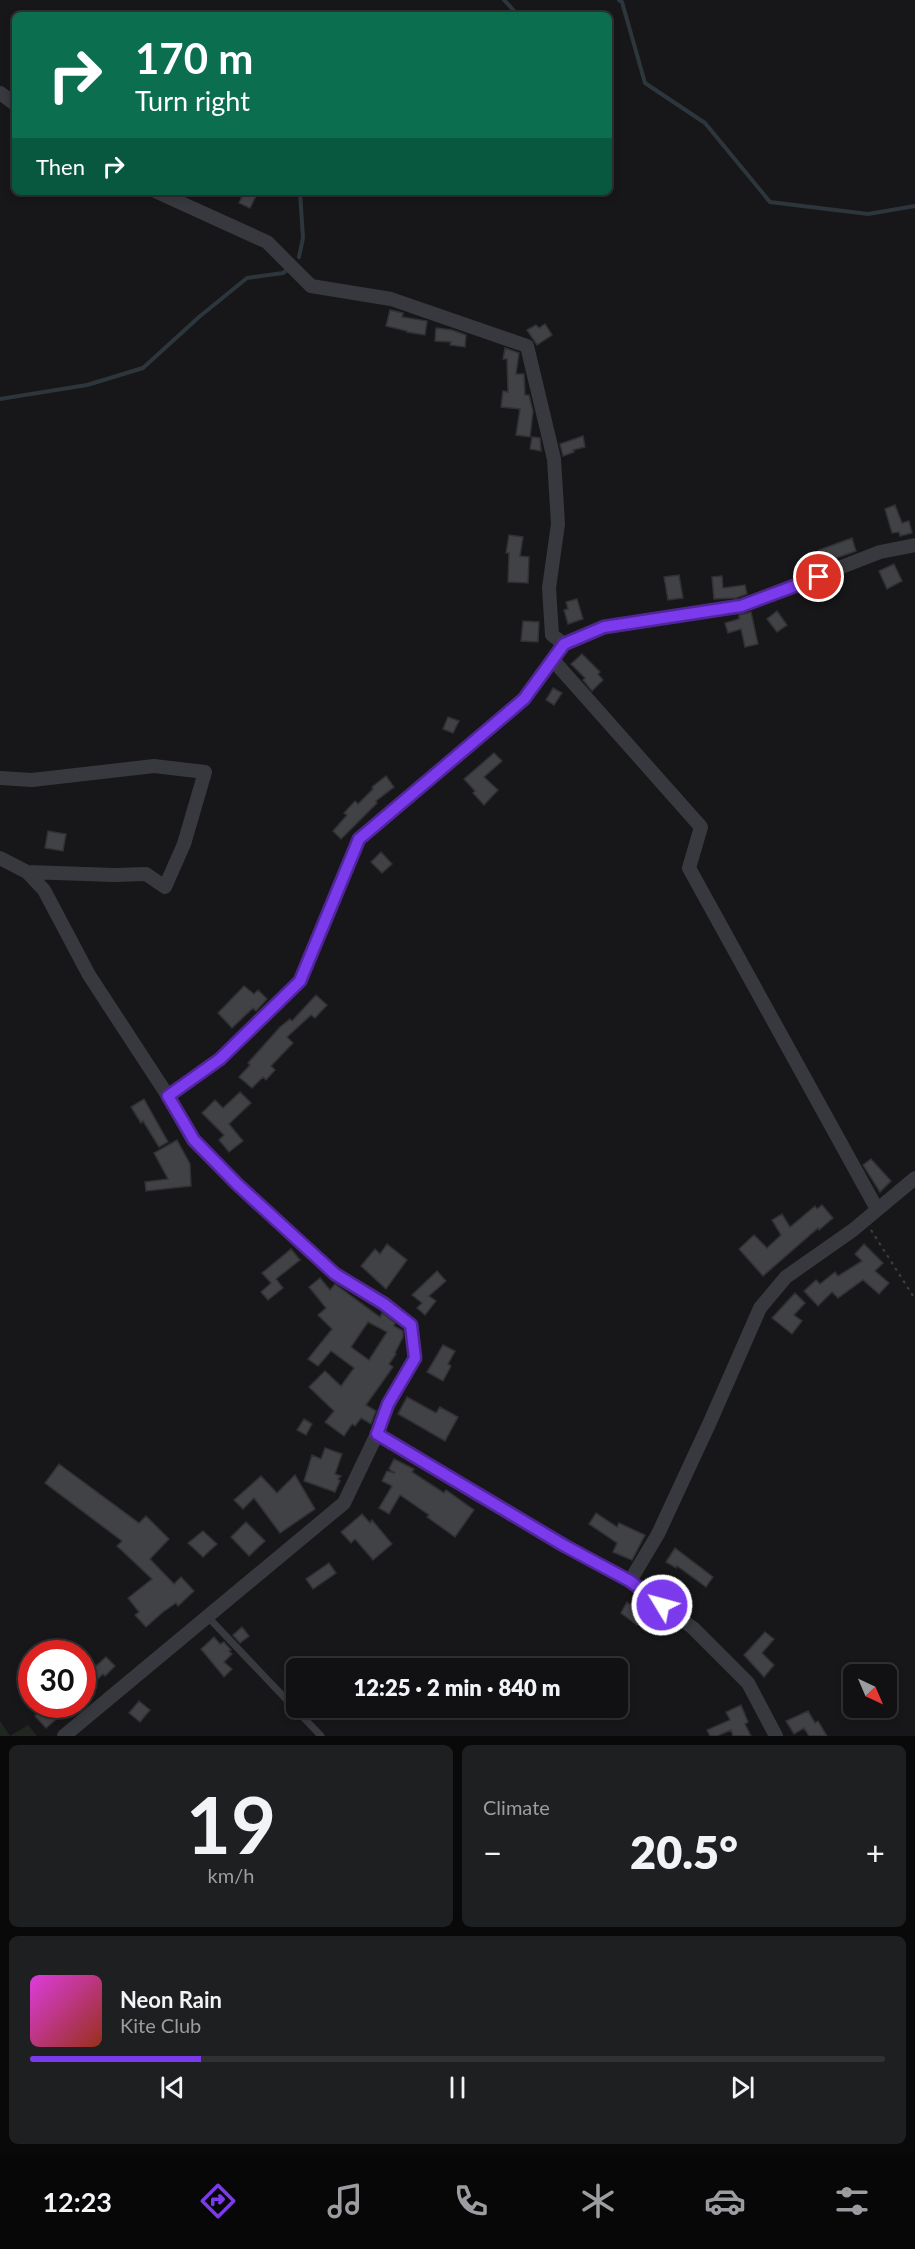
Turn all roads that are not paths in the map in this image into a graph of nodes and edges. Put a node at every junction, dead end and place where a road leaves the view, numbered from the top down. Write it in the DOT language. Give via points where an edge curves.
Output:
graph roads {
  1 [pos="164,195"];
  2 [pos="915,545"];
  3 [pos="564,644"];
  4 [pos="553,660"];
  5 [pos="0,778"];
  6 [pos="0,858"];
  7 [pos="27,872"];
  8 [pos="168,1096"];
  9 [pos="915,1178"];
  10 [pos="877,1209"];
  11 [pos="377,1434"];
  12 [pos="630,1581"];
  13 [pos="207,1616"];
  14 [pos="64,1736"];
  15 [pos="321,1736"];
  16 [pos="776,1736"];
  1 -- 3 [label="street" via="267,242 311,286 391,299 527,346 554,459 558,524 549,588 552,635"];
  2 -- 3 [label="street" via="880,552 741,606 604,627"];
  3 -- 4 [label="street"];
  4 -- 8 [label="street" via="524,699 359,839 300,981 220,1059"];
  4 -- 10 [label="street" via="701,827 689,868"];
  5 -- 7 [label="street" via="32,780 154,766 205,772 184,844 165,887 146,874"];
  6 -- 7 [label="street"];
  7 -- 8 [label="street" via="44,890 89,975"];
  8 -- 11 [label="street" via="194,1140 237,1184 335,1274 411,1325 415,1358 388,1404"];
  9 -- 10 [label="street"];
  10 -- 12 [label="street" via="786,1277 759,1308 667,1514"];
  11 -- 12 [label="street"];
  11 -- 13 [label="street" via="344,1503"];
  12 -- 16 [label="street" via="693,1628 740,1674"];
  13 -- 14 [label="street"];
  13 -- 15 [label="lane"];
}
